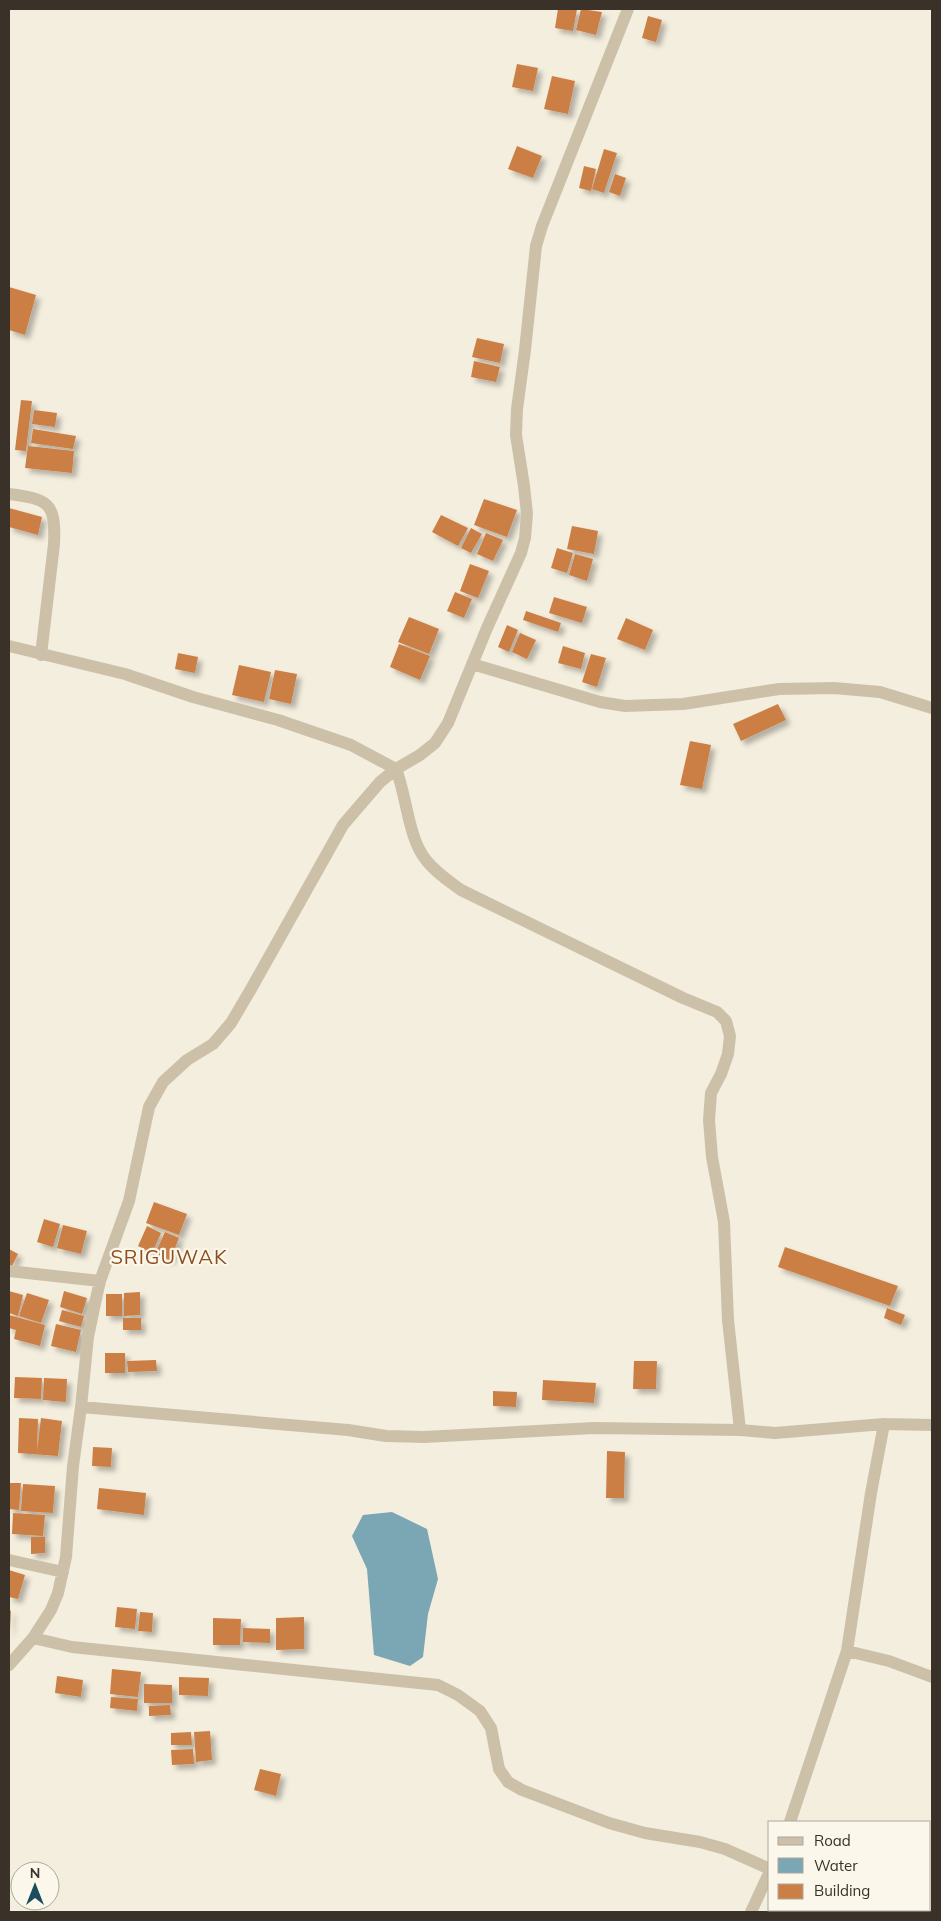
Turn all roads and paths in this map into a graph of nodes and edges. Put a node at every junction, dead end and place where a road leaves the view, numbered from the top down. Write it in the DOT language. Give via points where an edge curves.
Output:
graph roads {
  1 [pos="628,9"];
  2 [pos="9,494"];
  3 [pos="9,646"];
  4 [pos="41,655"];
  5 [pos="472,664"];
  6 [pos="932,708"];
  7 [pos="396,769"];
  8 [pos="9,1271"];
  9 [pos="100,1281"];
  10 [pos="82,1407"];
  11 [pos="884,1424"];
  12 [pos="932,1425"];
  13 [pos="740,1430"];
  14 [pos="9,1560"];
  15 [pos="63,1572"];
  16 [pos="33,1638"];
  17 [pos="847,1652"];
  18 [pos="9,1665"];
  19 [pos="932,1677"];
  20 [pos="790,1821"];
  21 [pos="768,1869"];
  22 [pos="768,1874"];
  23 [pos="751,1912"];
  1 -- 5 [label="street" via="536,246 516,435 527,514 525,538 512,577"];
  2 -- 4 [label="street" via="45,502 51,509 55,527"];
  3 -- 4 [label="street"];
  4 -- 7 [label="street" via="125,674 316,732 351,745"];
  5 -- 6 [label="street" via="600,702 625,706 683,704 779,689 834,688 880,692"];
  5 -- 7 [label="street" via="448,723 435,743"];
  7 -- 9 [label="street" via="380,782 343,824 230,1023 213,1044 187,1060 164,1082 149,1107 129,1200"];
  7 -- 13 [label="street" via="415,838 425,859 438,874 461,890 717,1012 726,1021 730,1036 728,1054 711,1093 709,1120 712,1158 724,1222 728,1320"];
  8 -- 9 [label="street"];
  9 -- 10 [label="street" via="88,1337"];
  10 -- 13 [label="street" via="386,1436 594,1428"];
  10 -- 15 [label="street"];
  11 -- 12 [label="street"];
  11 -- 13 [label="street" via="775,1433"];
  11 -- 17 [label="street" via="870,1493"];
  14 -- 15 [label="street"];
  15 -- 16 [label="street" via="51,1610"];
  16 -- 18 [label="street"];
  16 -- 21 [label="street" via="72,1648 438,1685 458,1694 480,1711 491,1728 499,1769 508,1782 522,1790 609,1823 725,1849"];
  17 -- 19 [label="street" via="889,1661"];
  17 -- 20 [label="street"];
  22 -- 23 [label="street"];
}
